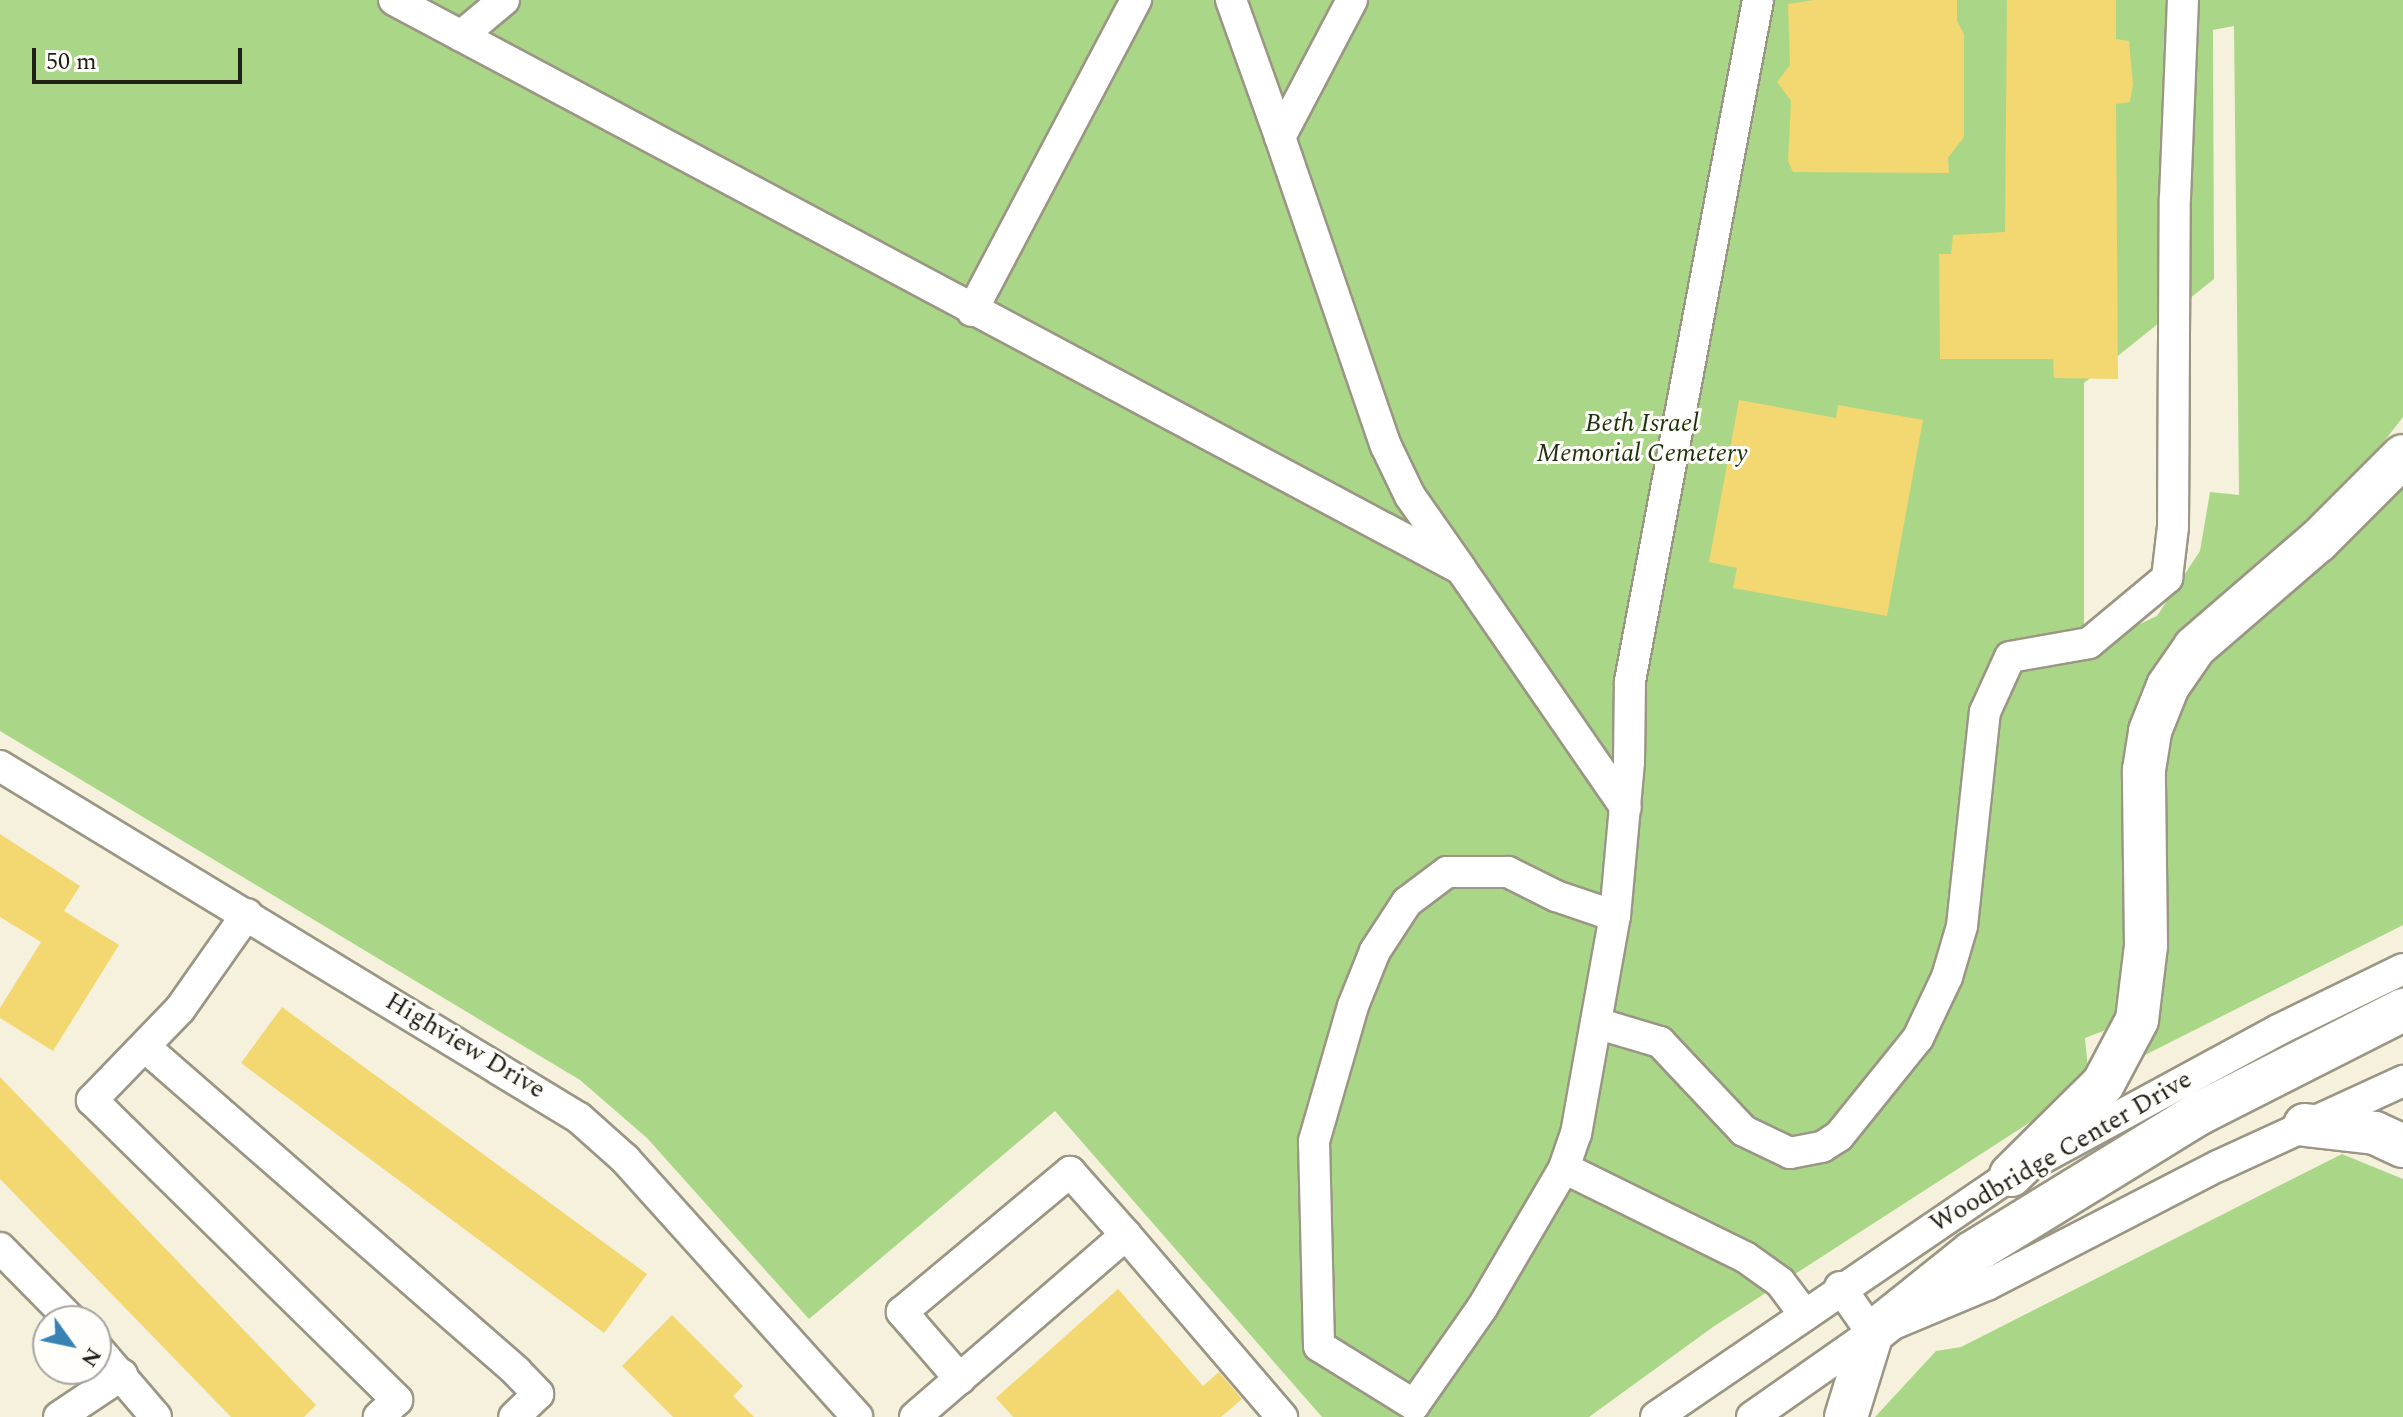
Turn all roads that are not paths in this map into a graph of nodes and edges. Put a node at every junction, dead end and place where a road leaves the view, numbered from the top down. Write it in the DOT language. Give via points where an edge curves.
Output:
graph roads {
  1 [pos="394,0"];
  2 [pos="504,0"];
  3 [pos="1136,0"];
  4 [pos="1231,0"];
  5 [pos="1352,0"];
  6 [pos="1758,0"];
  7 [pos="2183,0"];
  8 [pos="461,36"];
  9 [pos="1280,137"];
  10 [pos="972,311"];
  11 [pos="2403,456"];
  12 [pos="1461,569"];
  13 [pos="0,766"];
  14 [pos="1626,808"];
  15 [pos="247,914"];
  16 [pos="1615,916"];
  17 [pos="2403,969"];
  18 [pos="2403,1010"];
  19 [pos="1596,1023"];
  20 [pos="145,1047"];
  21 [pos="2403,1081"];
  22 [pos="2305,1125"];
  23 [pos="2403,1146"];
  24 [pos="1564,1168"];
  25 [pos="2011,1175"];
  26 [pos="1126,1235"];
  27 [pos="0,1248"];
  28 [pos="1840,1287"];
  29 [pos="56,1305"];
  30 [pos="1803,1313"];
  31 [pos="1872,1333"];
  32 [pos="112,1364"];
  33 [pos="122,1375"];
  34 [pos="960,1379"];
  35 [pos="59,1417"];
  36 [pos="156,1417"];
  37 [pos="379,1417"];
  38 [pos="514,1417"];
  39 [pos="857,1417"];
  40 [pos="915,1417"];
  41 [pos="1282,1417"];
  42 [pos="1656,1417"];
  43 [pos="1752,1417"];
  44 [pos="1846,1417"];
  1 -- 8 [label="street"];
  2 -- 8 [label="street"];
  3 -- 10 [label="street"];
  4 -- 9 [label="street"];
  5 -- 9 [label="street"];
  6 -- 14 [label="street" via="1630,681"];
  7 -- 19 [label="street" via="2175,198 2173,527 2167,578 2089,643 2010,657 1985,712 1962,926 1947,977 1918,1038 1839,1136 1822,1147 1790,1153 1744,1131 1660,1042"];
  8 -- 10 [label="street"];
  9 -- 12 [label="street" via="1386,446 1410,496"];
  10 -- 12 [label="street"];
  11 -- 25 [label="highway" via="2343,518 2195,647 2168,686 2150,731 2144,770 2146,946 2137,1020 2103,1084"];
  12 -- 14 [label="street"];
  13 -- 15 [label="street, Highview Drive"];
  14 -- 16 [label="street"];
  15 -- 20 [label="street" via="192,993"];
  15 -- 39 [label="street, Highview Drive" via="542,1092 595,1131"];
  16 -- 19 [label="street"];
  16 -- 24 [label="street" via="1508,872 1447,872 1407,902 1375,951 1353,1006 1314,1141 1319,1346 1414,1405 1482,1308"];
  17 -- 25 [label="street, Woodbridge Center Drive"];
  18 -- 31 [label="highway" via="2200,1113 2034,1212 1972,1253"];
  19 -- 24 [label="street" via="1576,1134"];
  20 -- 37 [label="street" via="92,1100 397,1400"];
  20 -- 38 [label="street" via="516,1371 538,1394"];
  21 -- 22 [label="street"];
  22 -- 23 [label="highway" via="2375,1133"];
  22 -- 31 [label="street" via="1987,1285"];
  24 -- 30 [label="street" via="1745,1257 1780,1282"];
  25 -- 28 [label="street, Woodbridge Center Drive"];
  26 -- 34 [label="street"];
  26 -- 34 [label="street" via="1070,1172 902,1312"];
  26 -- 41 [label="street"];
  27 -- 29 [label="street"];
  28 -- 30 [label="street, Woodbridge Center Drive"];
  28 -- 31 [label="street"];
  30 -- 42 [label="street, Woodbridge Center Drive"];
  31 -- 43 [label="street"];
  31 -- 44 [label="highway"];
  32 -- 33 [label="street"];
  33 -- 35 [label="street"];
  33 -- 36 [label="street"];
  34 -- 40 [label="street"];
}
